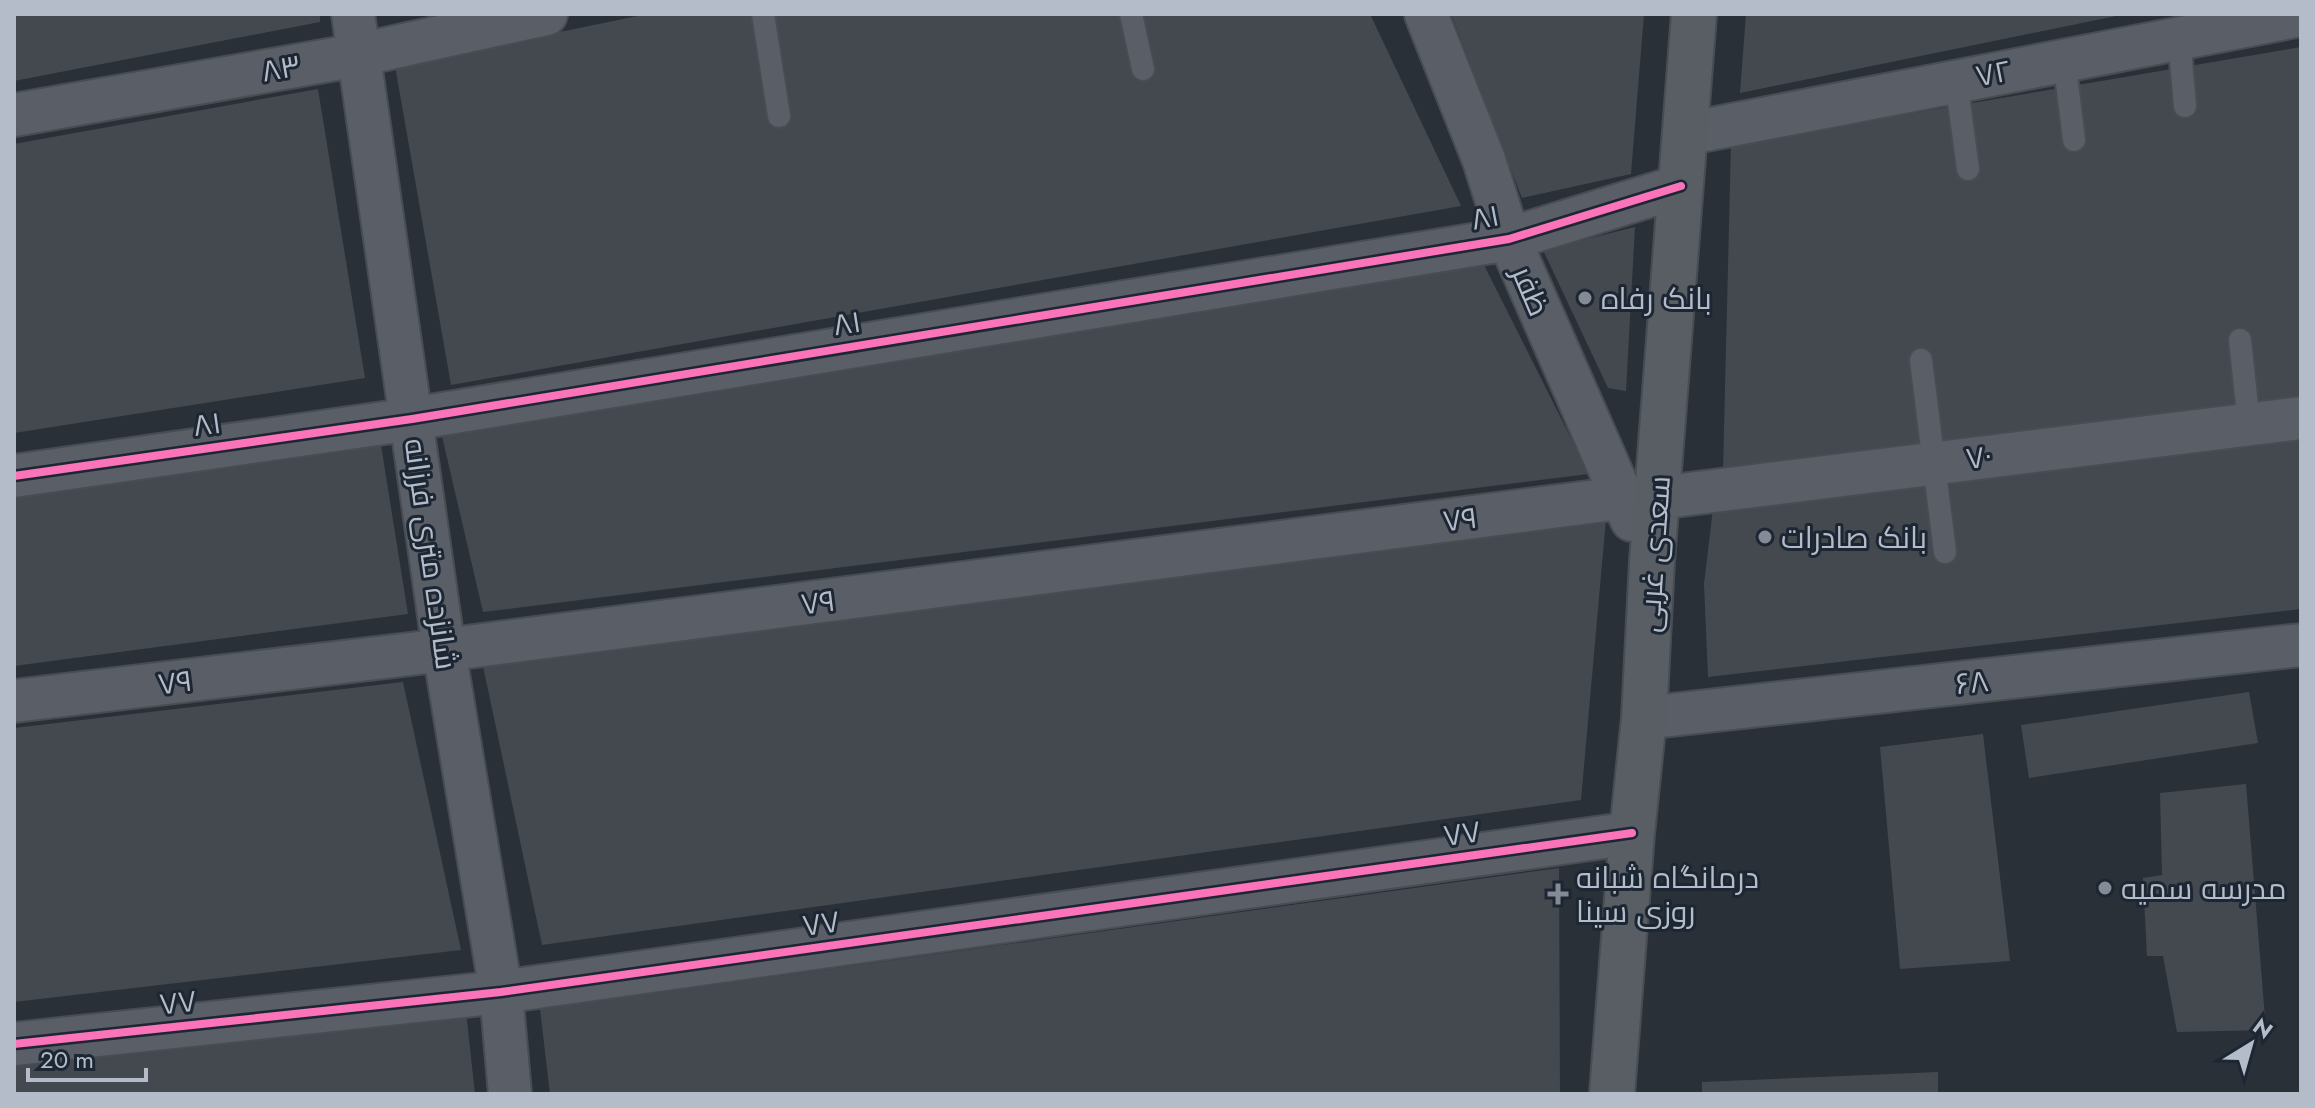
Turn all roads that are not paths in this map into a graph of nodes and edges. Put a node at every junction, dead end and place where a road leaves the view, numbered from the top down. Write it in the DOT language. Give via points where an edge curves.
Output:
graph roads {
  1 [pos="353,14"];
  2 [pos="546,14"];
  3 [pos="763,14"];
  4 [pos="1131,14"];
  5 [pos="1426,14"];
  6 [pos="1694,14"];
  7 [pos="2301,15"];
  8 [pos="2179,38"];
  9 [pos="358,55"];
  10 [pos="2064,59"];
  11 [pos="1143,69"];
  12 [pos="1956,80"];
  13 [pos="2185,106"];
  14 [pos="14,115"];
  15 [pos="779,116"];
  16 [pos="1685,134"];
  17 [pos="2074,140"];
  18 [pos="1968,169"];
  19 [pos="1681,186"];
  20 [pos="1509,239"];
  21 [pos="2240,340"];
  22 [pos="1921,360"];
  23 [pos="2301,418"];
  24 [pos="412,419"];
  25 [pos="2249,424"];
  26 [pos="1935,463"];
  27 [pos="14,476"];
  28 [pos="1639,498"];
  29 [pos="1945,552"];
  30 [pos="2301,645"];
  31 [pos="444,650"];
  32 [pos="14,701"];
  33 [pos="1644,718"];
  34 [pos="1632,833"];
  35 [pos="501,992"];
  36 [pos="14,1044"];
  37 [pos="510,1094"];
  38 [pos="1612,1094"];
  1 -- 9 [label="street, شانزده متری فرزانه"];
  2 -- 9 [label="street, ۸۳"];
  3 -- 15 [label="lane"];
  4 -- 11 [label="lane"];
  5 -- 20 [label="street, ظفر"];
  6 -- 16 [label="main road, سعدی غربی"];
  7 -- 8 [label="street, ۷۲"];
  8 -- 10 [label="street, ۷۲"];
  8 -- 13 [label="lane"];
  9 -- 14 [label="street, ۸۳"];
  9 -- 24 [label="street, شانزده متری فرزانه"];
  10 -- 12 [label="street, ۷۲"];
  10 -- 17 [label="lane"];
  12 -- 16 [label="street, ۷۲"];
  12 -- 18 [label="lane"];
  16 -- 19 [label="main road, سعدی غربی"];
  19 -- 20 [label="street, ۸۱"];
  19 -- 28 [label="main road, سعدی غربی"];
  20 -- 24 [label="street, ۸۱"];
  20 -- 28 [label="street, ظفر"];
  21 -- 25 [label="lane"];
  22 -- 26 [label="lane"];
  23 -- 25 [label="street, ۷۰"];
  24 -- 27 [label="street, ۸۱"];
  24 -- 31 [label="street, شانزده متری فرزانه"];
  25 -- 26 [label="street, ۷۰"];
  26 -- 28 [label="street, ۷۰"];
  26 -- 29 [label="lane"];
  28 -- 31 [label="street, ۷۹"];
  28 -- 33 [label="main road, سعدی غربی" via="1652,561"];
  30 -- 33 [label="street, ۶۸"];
  31 -- 32 [label="street, ۷۹"];
  31 -- 35 [label="street, شانزده متری فرزانه"];
  33 -- 34 [label="main road, سعدی غربی"];
  34 -- 35 [label="street, ۷۷"];
  34 -- 38 [label="main road, سعدی غربی"];
  35 -- 36 [label="street, ۷۷"];
  35 -- 37 [label="street, شانزده متری فرزانه"];
}
